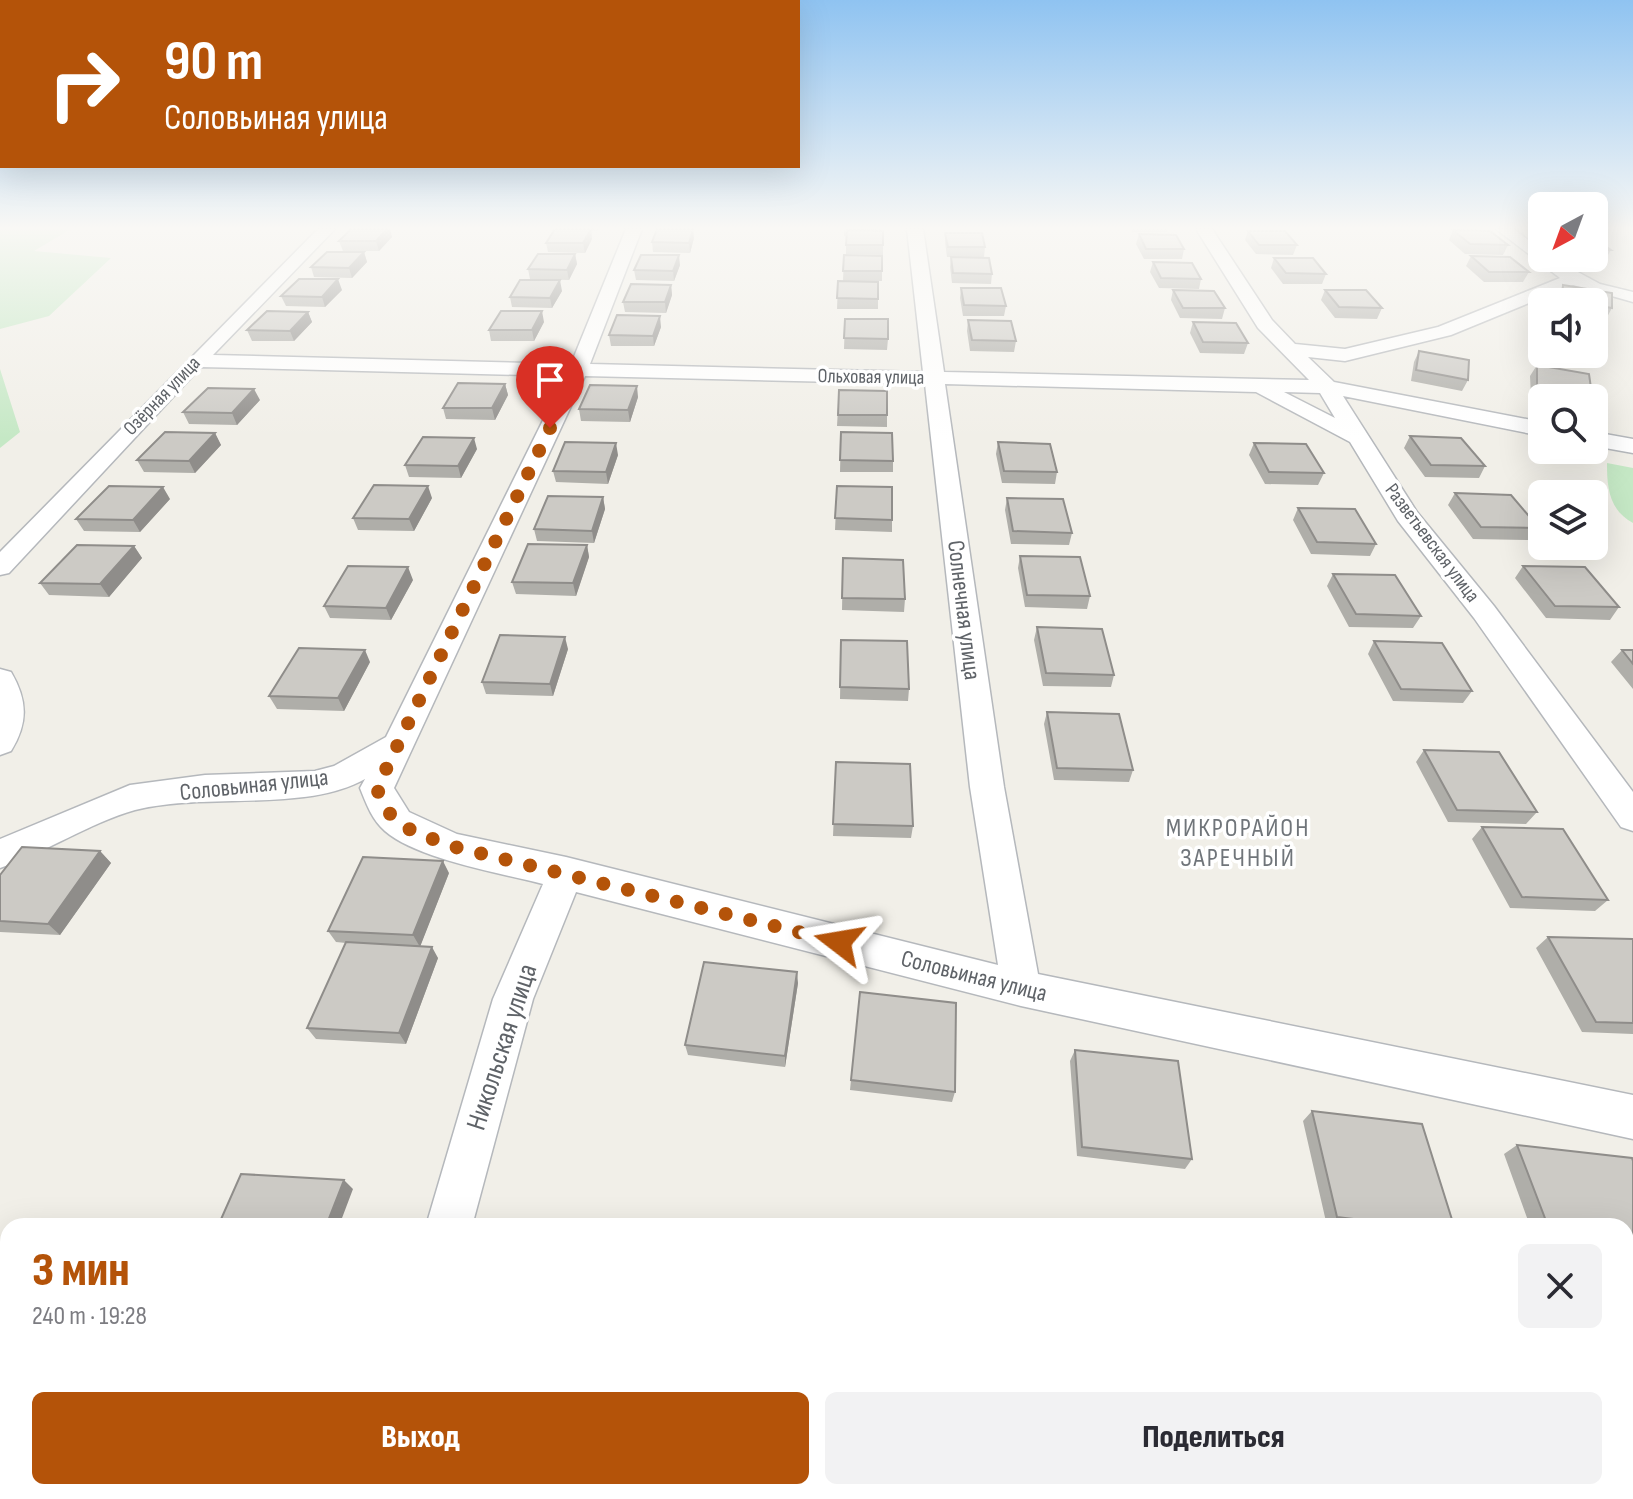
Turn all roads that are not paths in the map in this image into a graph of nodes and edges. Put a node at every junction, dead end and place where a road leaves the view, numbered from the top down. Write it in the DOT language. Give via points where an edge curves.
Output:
graph roads {
  1 [pos="258,299"];
  2 [pos="606,299"];
  3 [pos="924,299"];
  4 [pos="1249,299"];
  5 [pos="1523,299"];
  6 [pos="1290,349"];
  7 [pos="196,361"];
  8 [pos="578,370"];
  9 [pos="934,378"];
  10 [pos="1244,387"];
  11 [pos="1327,387"];
  12 [pos="1528,426"];
  13 [pos="1356,437"];
  14 [pos="1608,442"];
  15 [pos="1633,446"];
  16 [pos="0,567"];
  17 [pos="0,679"];
  18 [pos="0,743"];
  19 [pos="398,745"];
  20 [pos="1633,818"];
  21 [pos="0,854"];
  22 [pos="566,872"];
  23 [pos="1021,988"];
  24 [pos="1633,1117"];
  25 [pos="451,1218"];
  1 -- 7 [label="street, Озёрная улица"];
  2 -- 8 [label="street"];
  3 -- 9 [label="street, Солнечная улица"];
  4 -- 6 [label="street, Разветьевская улица"];
  5 -- 6 [label="street" via="1444,331 1345,355"];
  6 -- 11 [label="street, Разветьевская улица"];
  7 -- 8 [label="street, Ольховая улица"];
  7 -- 16 [label="street, Озёрная улица"];
  8 -- 9 [label="street, Ольховая улица"];
  8 -- 19 [label="street"];
  9 -- 10 [label="street, Ольховая улица"];
  9 -- 23 [label="street, Солнечная улица" via="987,787"];
  10 -- 11 [label="street, Ольховая улица"];
  10 -- 13 [label="street" via="1285,399"];
  11 -- 12 [label="street, Ольховая улица"];
  11 -- 13 [label="street, Разветьевская улица"];
  13 -- 20 [label="street, Разветьевская улица" via="1407,516 1484,612"];
  14 -- 15 [label="street"];
  17 -- 18 [label="street" via="12,703 9,731"];
  19 -- 21 [label="street, Соловьиная улица" via="343,776 315,783 130,798"];
  19 -- 22 [label="street, Соловьиная улица" via="377,788 383,808 401,826 455,847"];
  22 -- 23 [label="street, Соловьиная улица"];
  22 -- 25 [label="street, Никольская улица" via="513,999"];
  23 -- 24 [label="street, Соловьиная улица"];
}
